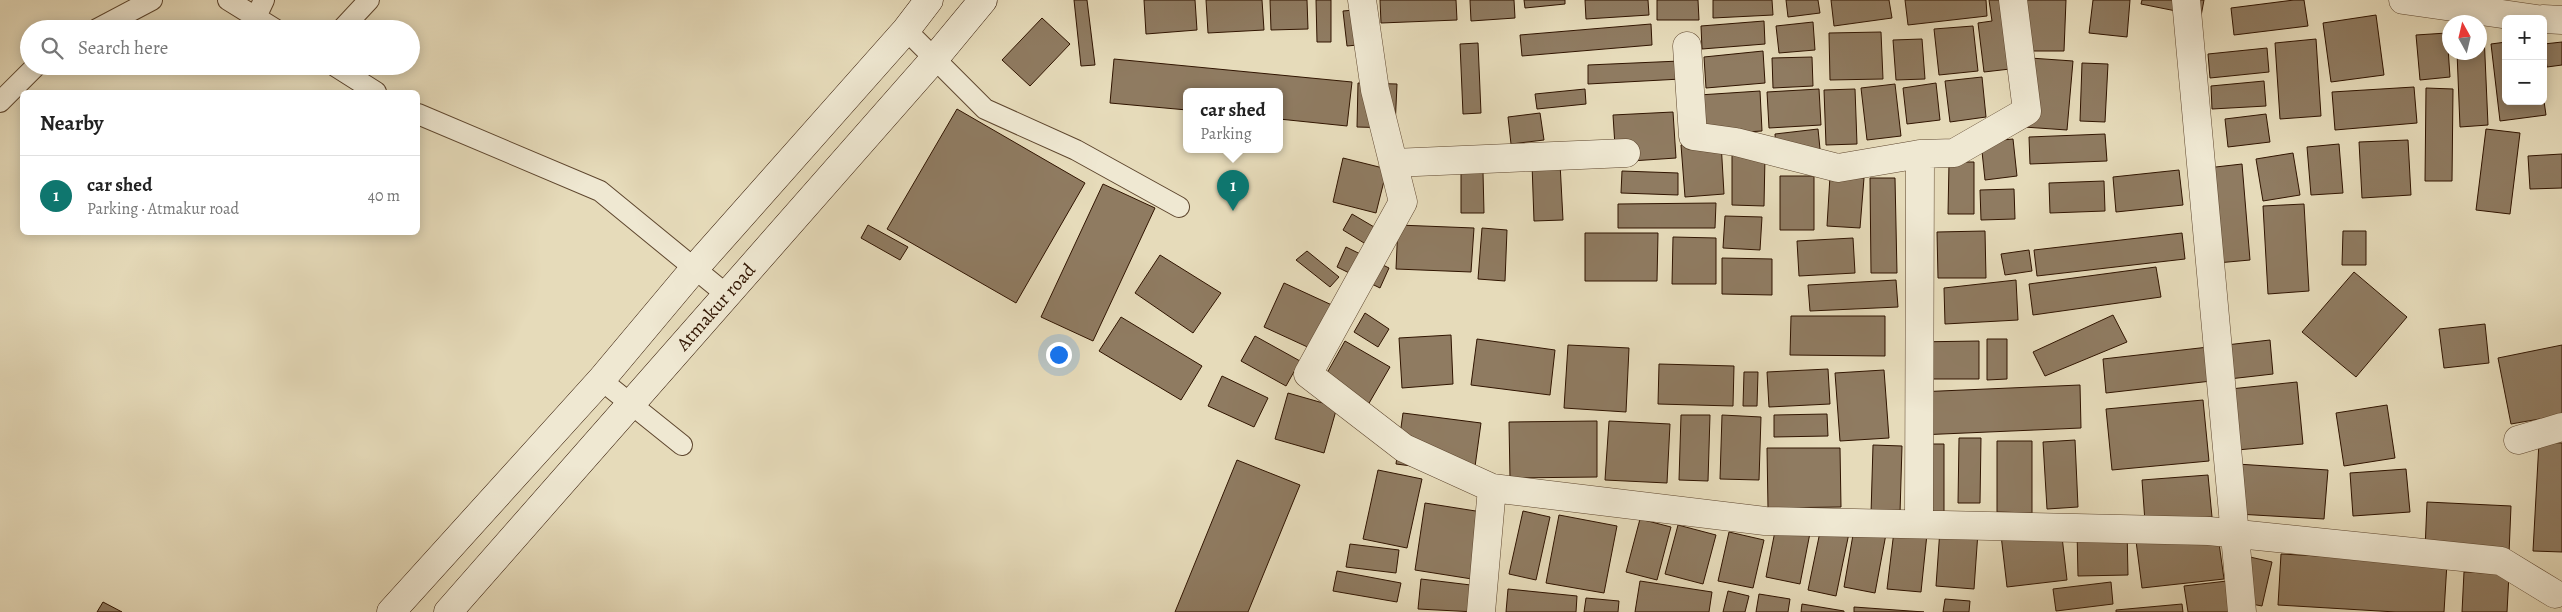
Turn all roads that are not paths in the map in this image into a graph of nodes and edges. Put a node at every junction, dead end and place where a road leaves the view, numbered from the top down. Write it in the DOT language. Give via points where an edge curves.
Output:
graph roads {
  1 [pos="152,0"];
  2 [pos="228,0"];
  3 [pos="368,0"];
  4 [pos="929,0"];
  5 [pos="983,0"];
  6 [pos="1362,0"];
  7 [pos="2013,0"];
  8 [pos="2186,0"];
  9 [pos="2403,0"];
  10 [pos="260,8"];
  11 [pos="2509,15"];
  12 [pos="2547,19"];
  13 [pos="114,20"];
  14 [pos="269,20"];
  15 [pos="350,20"];
  16 [pos="2562,20"];
  17 [pos="906,30"];
  18 [pos="1687,46"];
  19 [pos="935,58"];
  20 [pos="25,75"];
  21 [pos="349,75"];
  22 [pos="373,90"];
  23 [pos="3,94"];
  24 [pos="420,115"];
  25 [pos="1626,153"];
  26 [pos="1920,154"];
  27 [pos="1393,163"];
  28 [pos="1179,207"];
  29 [pos="694,268"];
  30 [pos="728,295"];
  31 [pos="601,380"];
  32 [pos="632,404"];
  33 [pos="2562,427"];
  34 [pos="2518,440"];
  35 [pos="682,445"];
  36 [pos="1492,488"];
  37 [pos="1919,523"];
  38 [pos="2235,534"];
  39 [pos="2556,600"];
  40 [pos="391,612"];
  41 [pos="448,612"];
  42 [pos="1481,612"];
  43 [pos="2242,612"];
  1 -- 13 [label="lane"];
  2 -- 10 [label="lane"];
  3 -- 15 [label="lane"];
  4 -- 17 [label="street"];
  5 -- 19 [label="street, Atmakur road"];
  6 -- 27 [label="street" via="1375,90"];
  7 -- 26 [label="street" via="2027,111 1954,152"];
  8 -- 38 [label="street"];
  9 -- 11 [label="street"];
  10 -- 14 [label="lane"];
  12 -- 16 [label="street"];
  17 -- 19 [label="lane"];
  17 -- 29 [label="street"];
  18 -- 26 [label="street" via="1693,136 1736,142 1838,168"];
  19 -- 28 [label="lane" via="985,109 1076,150"];
  19 -- 30 [label="street, Atmakur road"];
  20 -- 23 [label="lane"];
  21 -- 22 [label="lane"];
  24 -- 29 [label="lane" via="600,191"];
  25 -- 27 [label="street"];
  26 -- 37 [label="street"];
  27 -- 36 [label="street" via="1403,202 1308,374 1404,448"];
  29 -- 30 [label="lane"];
  29 -- 31 [label="street"];
  30 -- 32 [label="street, Atmakur road"];
  31 -- 32 [label="lane"];
  31 -- 40 [label="street"];
  32 -- 35 [label="lane"];
  32 -- 41 [label="street, Atmakur road"];
  33 -- 34 [label="street"];
  36 -- 37 [label="street" via="1764,520"];
  36 -- 42 [label="street"];
  37 -- 38 [label="street"];
  38 -- 39 [label="street" via="2501,561"];
  38 -- 43 [label="street"];
}
